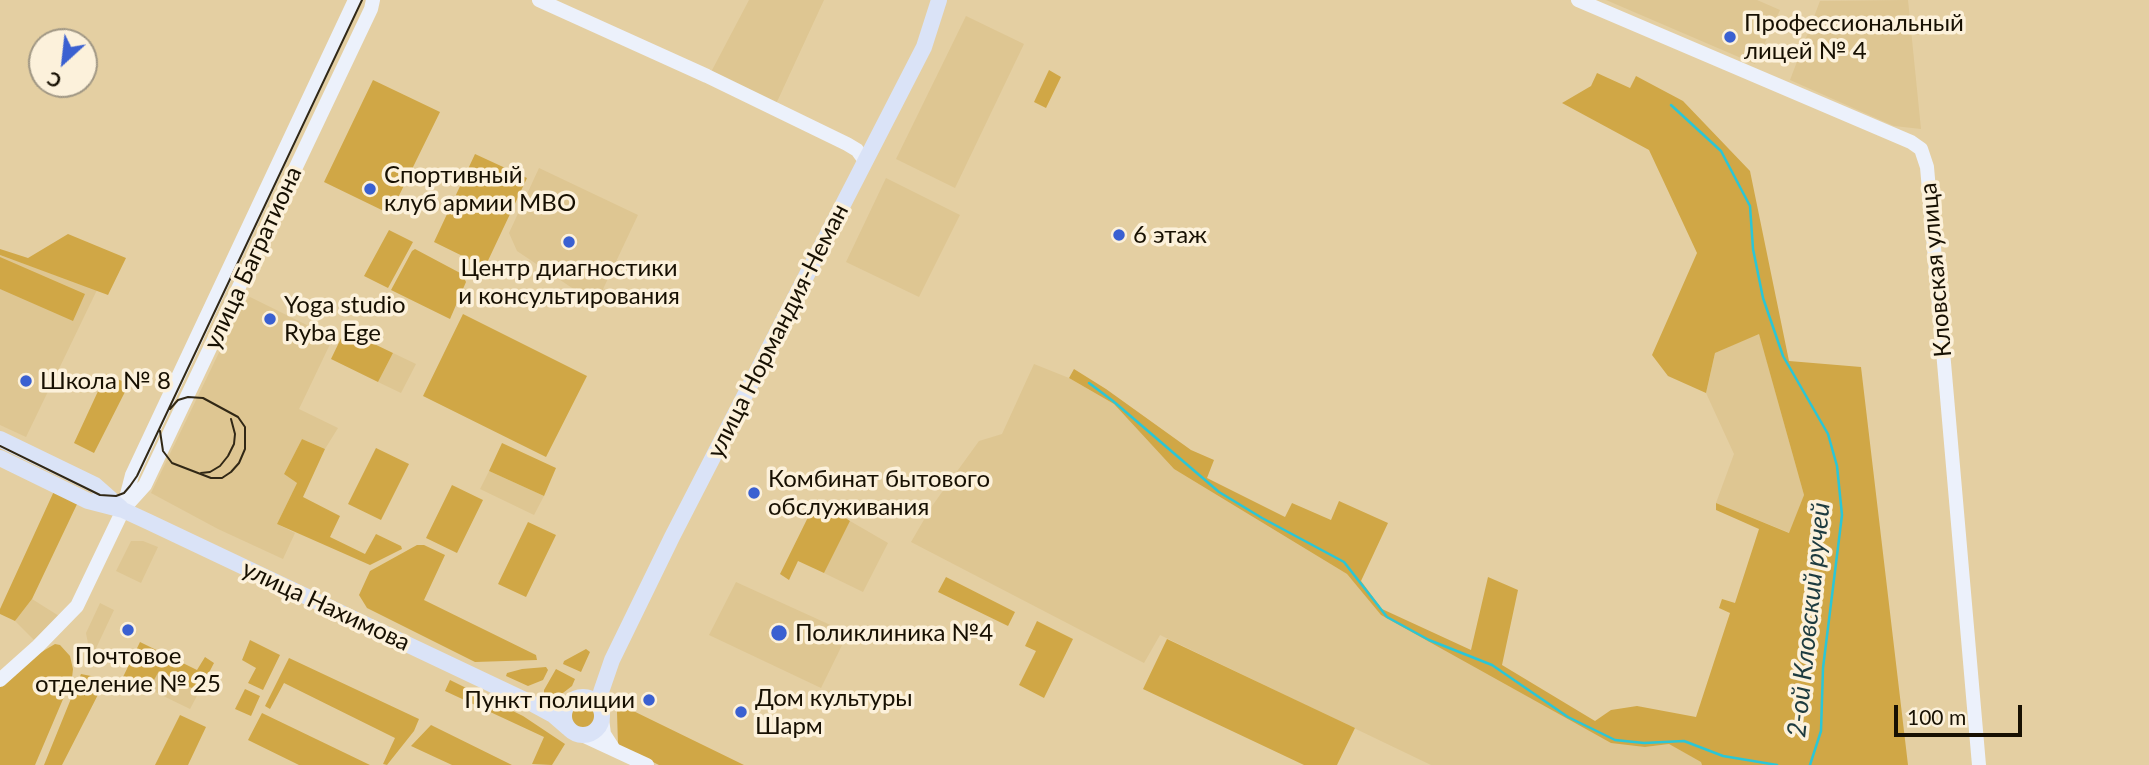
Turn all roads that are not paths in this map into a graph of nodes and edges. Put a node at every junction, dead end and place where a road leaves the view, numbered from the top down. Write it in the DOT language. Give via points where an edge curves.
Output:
graph roads {
  1 [pos="355,0"];
  2 [pos="373,0"];
  3 [pos="539,0"];
  4 [pos="939,0"];
  5 [pos="1578,0"];
  6 [pos="865,161"];
  7 [pos="278,166"];
  8 [pos="293,173"];
  9 [pos="0,439"];
  10 [pos="0,458"];
  11 [pos="132,475"];
  12 [pos="95,485"];
  13 [pos="123,510"];
  14 [pos="612,660"];
  15 [pos="0,680"];
  16 [pos="574,700"];
  17 [pos="528,702"];
  18 [pos="602,716"];
  19 [pos="575,731"];
  20 [pos="613,749"];
  21 [pos="647,765"];
  22 [pos="1979,765"];
  1 -- 7 [label="street, улица Багратиона"];
  2 -- 8 [label="street, улица Багратиона"];
  3 -- 6 [label="street" via="847,144"];
  4 -- 6 [label="main road, улица Нормандия-Неман" via="924,47"];
  5 -- 22 [label="street, Кловская улица" via="1921,149 1927,167"];
  6 -- 14 [label="main road, улица Нормандия-Неман"];
  7 -- 8 [label="street"];
  7 -- 11 [label="street, улица Багратиона"];
  8 -- 13 [label="street, улица Багратиона" via="145,485"];
  9 -- 12 [label="main road, улица Нахимова"];
  10 -- 13 [label="main road, улица Нахимова" via="88,501"];
  11 -- 12 [label="street" via="120,487"];
  11 -- 13 [label="street, улица Багратиона"];
  12 -- 13 [label="main road, улица Нахимова"];
  13 -- 15 [label="street, улица Багратиона" via="77,606"];
  13 -- 17 [label="main road, улица Нахимова"];
  14 -- 16 [label="main road" via="592,687"];
  14 -- 18 [label="main road" via="601,692"];
  16 -- 17 [label="main road" via="556,708"];
  16 -- 18 [label="main road" via="594,701"];
  16 -- 19 [label="main road" via="564,718"];
  17 -- 19 [label="main road"];
  18 -- 19 [label="main road" via="592,733"];
  18 -- 20 [label="street" via="604,734"];
  19 -- 20 [label="street"];
  20 -- 21 [label="street"];
}
